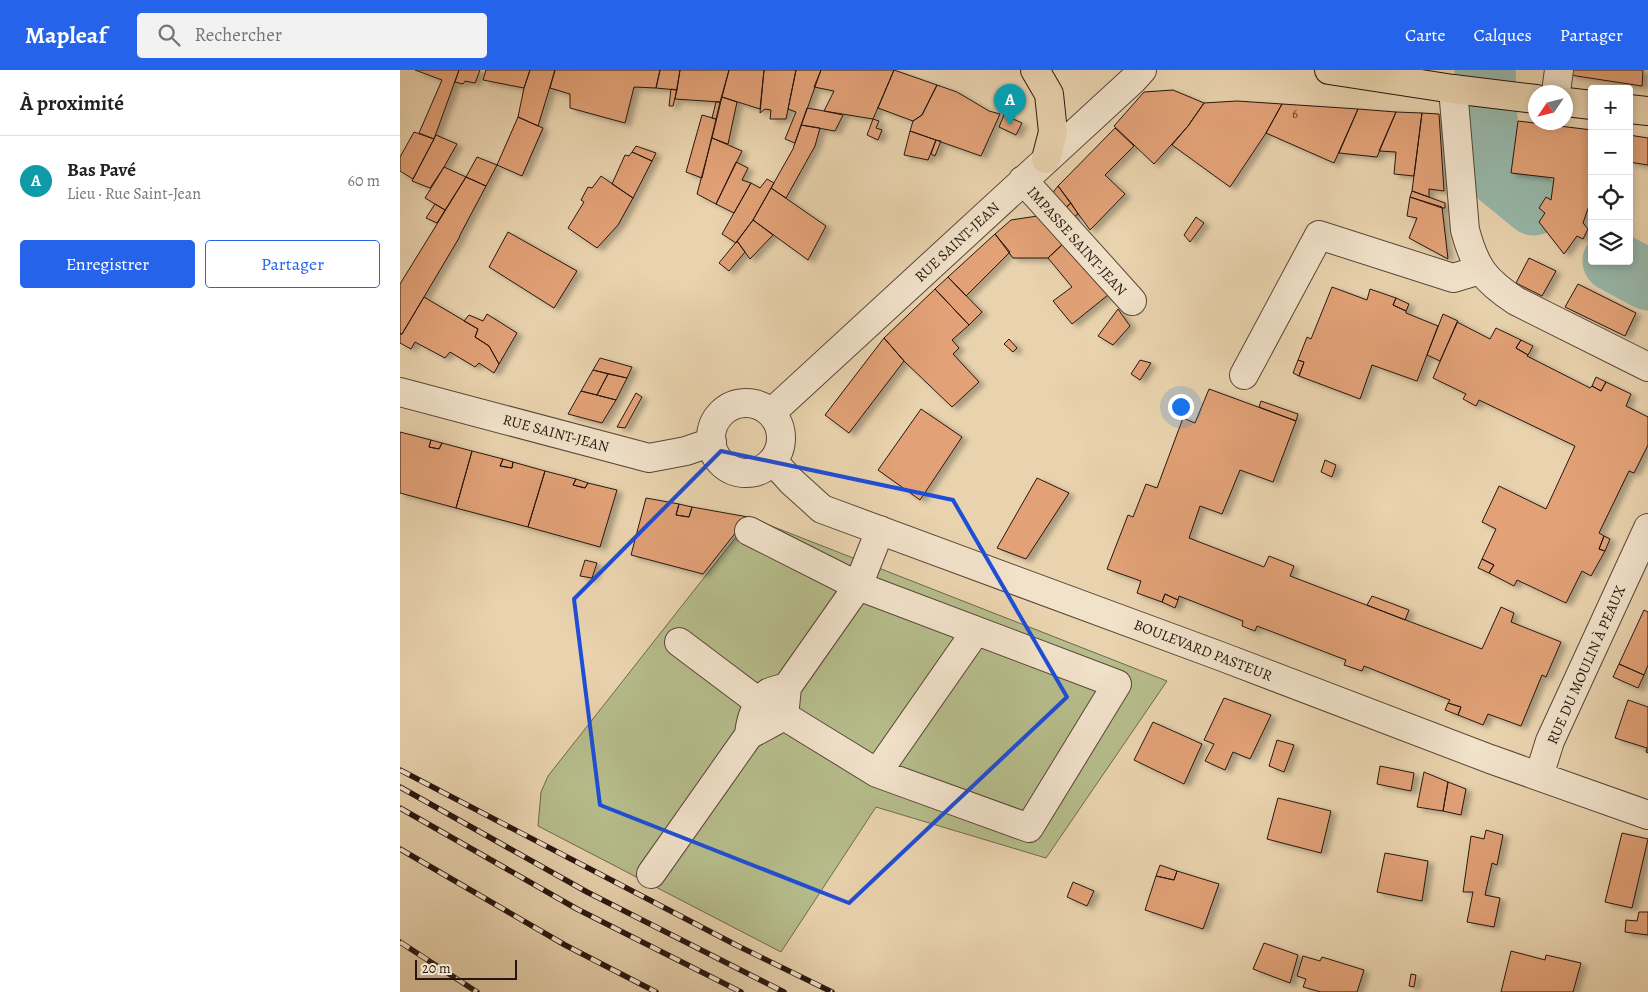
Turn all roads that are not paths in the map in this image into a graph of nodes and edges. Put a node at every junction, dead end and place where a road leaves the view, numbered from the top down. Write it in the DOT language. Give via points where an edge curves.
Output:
graph roads {
  1 [pos="1035,70"];
  2 [pos="1142,70"];
  3 [pos="1329,70"];
  4 [pos="1559,70"];
  5 [pos="1557,85"];
  6 [pos="1457,89"];
  7 [pos="1523,97"];
  8 [pos="1573,103"];
  9 [pos="1588,105"];
  10 [pos="1633,109"];
  11 [pos="1648,111"];
  12 [pos="1046,159"];
  13 [pos="1023,180"];
  14 [pos="1480,270"];
  15 [pos="1132,301"];
  16 [pos="1648,367"];
  17 [pos="1244,375"];
  18 [pos="400,392"];
  19 [pos="771,413"];
  20 [pos="712,442"];
  21 [pos="773,461"];
  22 [pos="1648,528"];
  23 [pos="880,530"];
  24 [pos="749,531"];
  25 [pos="858,586"];
  26 [pos="976,631"];
  27 [pos="679,642"];
  28 [pos="770,708"];
  29 [pos="877,772"];
  30 [pos="1539,776"];
  31 [pos="1648,815"];
  32 [pos="650,874"];
  1 -- 12 [label="main road" via="1049,94 1053,132"];
  2 -- 12 [label="street, RUE SAINT-JEAN"];
  3 -- 6 [label="main road"];
  4 -- 5 [label="street"];
  6 -- 7 [label="main road"];
  6 -- 14 [label="street" via="1465,230"];
  8 -- 9 [label="main road"];
  10 -- 11 [label="main road"];
  12 -- 13 [label="street, RUE SAINT-JEAN"];
  13 -- 15 [label="street, IMPASSE SAINT-JEAN"];
  13 -- 19 [label="street, RUE SAINT-JEAN"];
  14 -- 16 [label="street" via="1496,288 1516,301"];
  14 -- 17 [label="street" via="1453,278 1320,235"];
  18 -- 20 [label="street, RUE SAINT-JEAN" via="650,458 686,452"];
  19 -- 20 [label="street" via="756,404 730,406 713,425"];
  19 -- 21 [label="street" via="781,434 780,448"];
  20 -- 21 [label="street" via="722,463 733,471 748,473 762,470"];
  21 -- 23 [label="street, BOULEVARD PASTEUR" via="822,509"];
  22 -- 30 [label="street, RUE DU MOULIN À PEAUX" via="1550,741"];
  23 -- 25 [label="street"];
  23 -- 30 [label="street, BOULEVARD PASTEUR"];
  24 -- 25 [label="street"];
  25 -- 26 [label="street"];
  25 -- 28 [label="street" via="787,687 785,706"];
  26 -- 29 [label="street"];
  26 -- 29 [label="street" via="1117,684 1029,828"];
  27 -- 28 [label="street"];
  28 -- 29 [label="street"];
  28 -- 32 [label="street" via="775,721 749,735"];
  30 -- 31 [label="street, BOULEVARD PASTEUR"];
}
